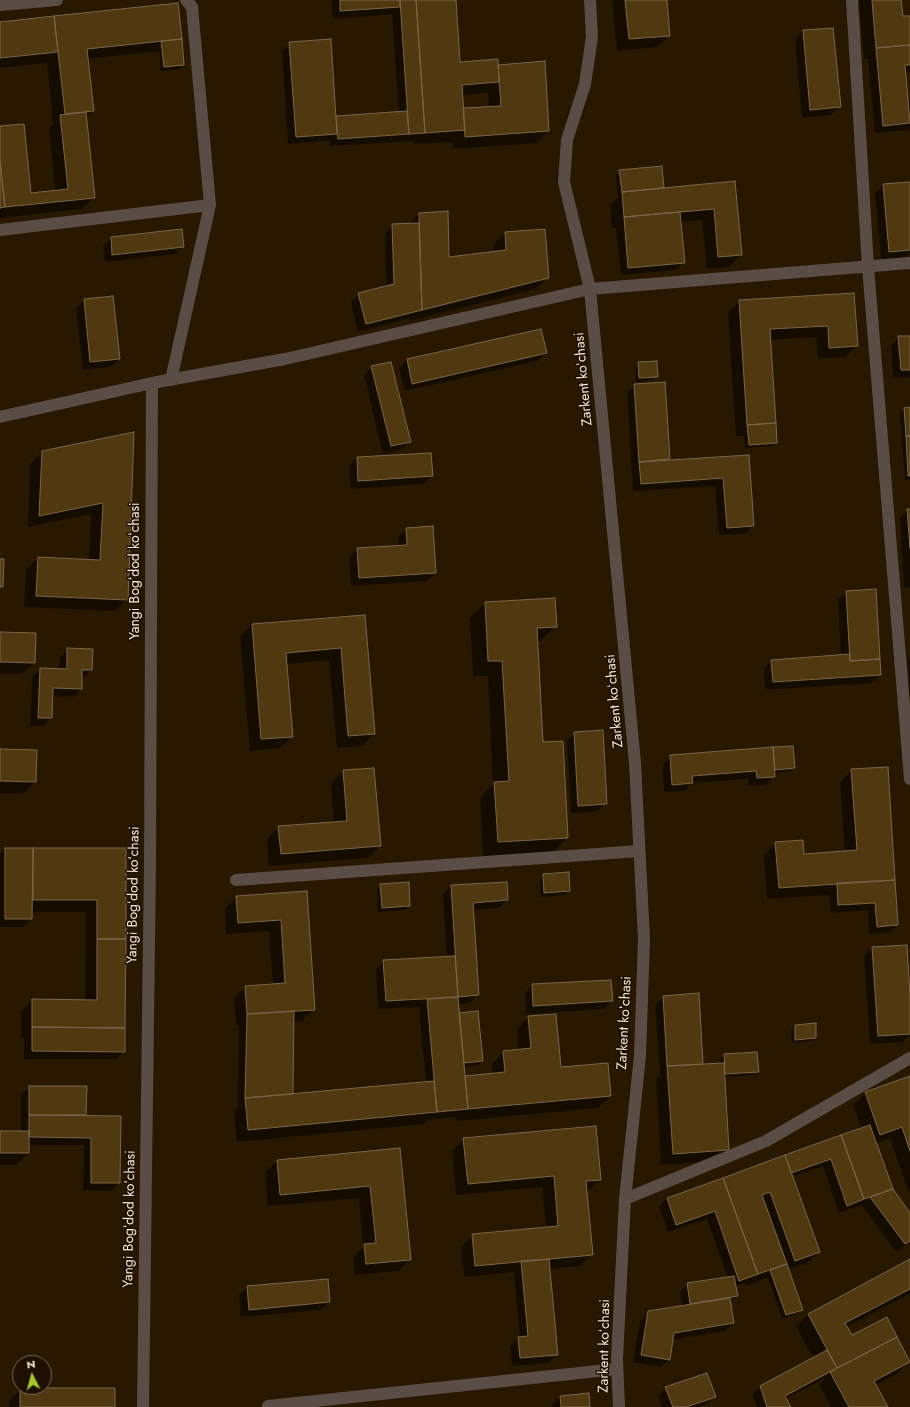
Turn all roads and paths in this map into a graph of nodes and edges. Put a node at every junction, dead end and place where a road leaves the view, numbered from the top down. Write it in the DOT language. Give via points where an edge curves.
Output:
graph roads {
  1 [pos="57,0"];
  2 [pos="186,0"];
  3 [pos="590,0"];
  4 [pos="852,0"];
  5 [pos="0,6"];
  6 [pos="210,205"];
  7 [pos="0,230"];
  8 [pos="910,263"];
  9 [pos="868,267"];
  10 [pos="590,289"];
  11 [pos="171,380"];
  12 [pos="152,383"];
  13 [pos="0,417"];
  14 [pos="910,779"];
  15 [pos="639,851"];
  16 [pos="236,880"];
  17 [pos="910,1058"];
  18 [pos="625,1199"];
  19 [pos="617,1369"];
  20 [pos="268,1406"];
  21 [pos="143,1407"];
  22 [pos="619,1407"];
  1 -- 5 [label="street"];
  2 -- 6 [label="street" via="192,7"];
  3 -- 10 [label="street, Zarkent koʻchasi" via="592,38 585,84 567,140 564,182"];
  4 -- 9 [label="street"];
  6 -- 7 [label="street"];
  6 -- 11 [label="street"];
  8 -- 9 [label="street"];
  9 -- 10 [label="street"];
  9 -- 14 [label="street"];
  10 -- 11 [label="street" via="285,359"];
  10 -- 15 [label="street, Zarkent koʻchasi" via="635,763"];
  11 -- 12 [label="street"];
  12 -- 13 [label="street"];
  12 -- 21 [label="street, Yangi Bogʻdod koʻchasi" via="150,855"];
  15 -- 16 [label="street"];
  15 -- 18 [label="street, Zarkent koʻchasi" via="644,939 640,1056"];
  17 -- 18 [label="street" via="766,1141"];
  18 -- 19 [label="street, Zarkent koʻchasi"];
  19 -- 20 [label="street"];
  19 -- 22 [label="street, Zarkent koʻchasi"];
}
